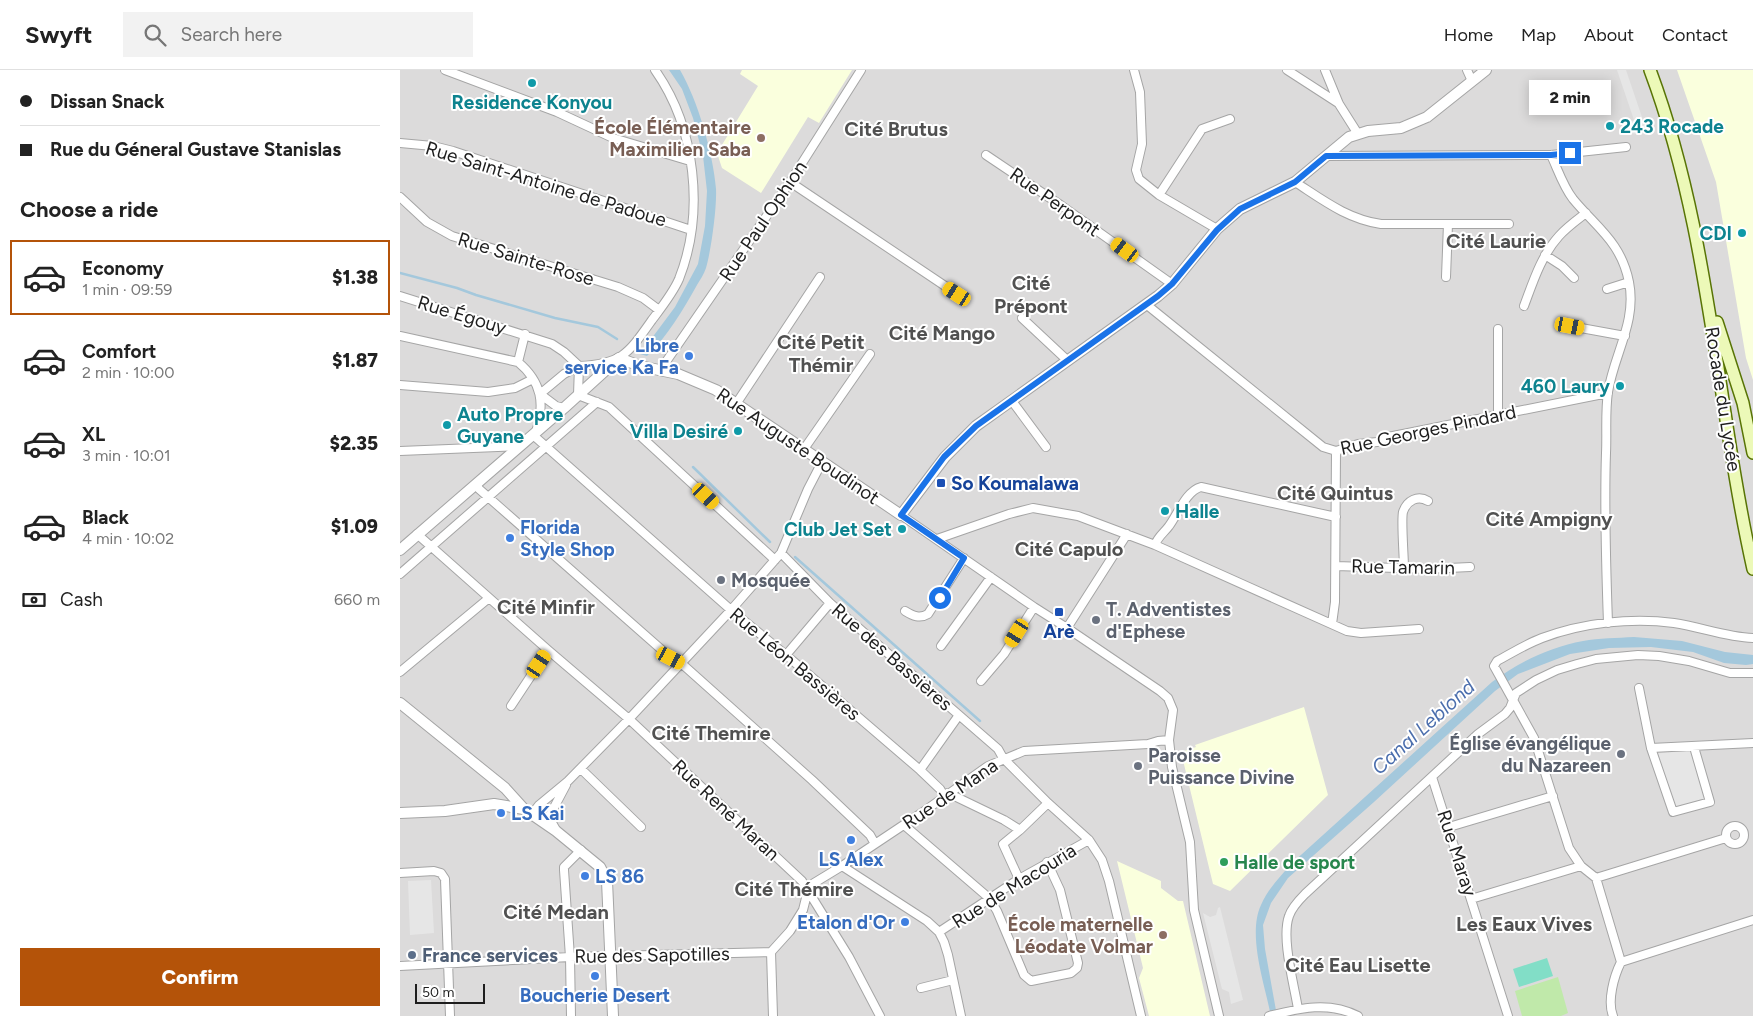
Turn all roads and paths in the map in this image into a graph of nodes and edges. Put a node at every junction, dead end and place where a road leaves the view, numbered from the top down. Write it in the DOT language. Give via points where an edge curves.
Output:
graph roads {
  1 [pos="445,70"];
  2 [pos="656,70"];
  3 [pos="861,70"];
  4 [pos="1134,70"];
  5 [pos="1287,70"];
  6 [pos="1324,70"];
  7 [pos="1467,70"];
  8 [pos="1486,70"];
  9 [pos="1650,70"];
  10 [pos="468,74"];
  11 [pos="1472,81"];
  12 [pos="1339,104"];
  13 [pos="1230,119"];
  14 [pos="1358,134"];
  15 [pos="400,143"];
  16 [pos="1626,147"];
  17 [pos="986,155"];
  18 [pos="1551,155"];
  19 [pos="1326,156"];
  20 [pos="690,161"];
  21 [pos="790,182"];
  22 [pos="1295,182"];
  23 [pos="1159,195"];
  24 [pos="400,197"];
  25 [pos="1586,213"];
  26 [pos="1448,224"];
  27 [pos="1510,224"];
  28 [pos="691,230"];
  29 [pos="1217,230"];
  30 [pos="1545,255"];
  31 [pos="820,277"];
  32 [pos="1446,277"];
  33 [pos="1574,278"];
  34 [pos="1629,282"];
  35 [pos="1172,284"];
  36 [pos="1706,287"];
  37 [pos="1607,289"];
  38 [pos="957,294"];
  39 [pos="400,296"];
  40 [pos="1147,305"];
  41 [pos="1524,306"];
  42 [pos="659,310"];
  43 [pos="1022,318"];
  44 [pos="1570,326"];
  45 [pos="1498,329"];
  46 [pos="525,334"];
  47 [pos="400,336"];
  48 [pos="1625,336"];
  49 [pos="870,354"];
  50 [pos="619,358"];
  51 [pos="518,362"];
  52 [pos="1068,362"];
  53 [pos="579,366"];
  54 [pos="661,369"];
  55 [pos="533,379"];
  56 [pos="400,385"];
  57 [pos="1608,393"];
  58 [pos="540,394"];
  59 [pos="578,395"];
  60 [pos="1012,401"];
  61 [pos="597,402"];
  62 [pos="736,404"];
  63 [pos="564,408"];
  64 [pos="1498,415"];
  65 [pos="534,434"];
  66 [pos="521,446"];
  67 [pos="545,447"];
  68 [pos="1046,447"];
  69 [pos="804,449"];
  70 [pos="1336,451"];
  71 [pos="400,452"];
  72 [pos="1753,453"];
  73 [pos="822,462"];
  74 [pos="476,484"];
  75 [pos="490,497"];
  76 [pos="1428,501"];
  77 [pos="901,515"];
  78 [pos="1336,517"];
  79 [pos="1745,524"];
  80 [pos="1753,533"];
  81 [pos="418,534"];
  82 [pos="1127,534"];
  83 [pos="937,539"];
  84 [pos="1155,544"];
  85 [pos="432,547"];
  86 [pos="400,550"];
  87 [pos="781,553"];
  88 [pos="964,558"];
  89 [pos="775,560"];
  90 [pos="1753,565"];
  91 [pos="1336,566"];
  92 [pos="1404,568"];
  93 [pos="1470,568"];
  94 [pos="400,574"];
  95 [pos="991,578"];
  96 [pos="489,598"];
  97 [pos="830,603"];
  98 [pos="1034,607"];
  99 [pos="731,610"];
  100 [pos="906,611"];
  101 [pos="1608,623"];
  102 [pos="1332,624"];
  103 [pos="1067,628"];
  104 [pos="1419,629"];
  105 [pos="1753,638"];
  106 [pos="941,646"];
  107 [pos="548,650"];
  108 [pos="786,654"];
  109 [pos="681,663"];
  110 [pos="400,672"];
  111 [pos="1753,673"];
  112 [pos="981,681"];
  113 [pos="1639,688"];
  114 [pos="1511,696"];
  115 [pos="400,703"];
  116 [pos="511,706"];
  117 [pos="959,715"];
  118 [pos="629,720"];
  119 [pos="1169,740"];
  120 [pos="1753,743"];
  121 [pos="1694,747"];
  122 [pos="1651,748"];
  123 [pos="1004,758"];
  124 [pos="581,769"];
  125 [pos="920,770"];
  126 [pos="1432,777"];
  127 [pos="568,781"];
  128 [pos="505,788"];
  129 [pos="946,795"];
  130 [pos="1553,796"];
  131 [pos="1048,803"];
  132 [pos="494,804"];
  133 [pos="528,811"];
  134 [pos="400,813"];
  135 [pos="904,825"];
  136 [pos="641,827"];
  137 [pos="1449,827"];
  138 [pos="1020,830"];
  139 [pos="556,831"];
  140 [pos="1726,838"];
  141 [pos="1090,840"];
  142 [pos="875,844"];
  143 [pos="581,850"];
  144 [pos="1047,862"];
  145 [pos="842,866"];
  146 [pos="1581,866"];
  147 [pos="400,873"];
  148 [pos="1596,878"];
  149 [pos="1019,879"];
  150 [pos="808,890"];
  151 [pos="989,898"];
  152 [pos="1471,899"];
  153 [pos="1753,920"];
  154 [pos="939,932"];
  155 [pos="771,952"];
  156 [pos="611,956"];
  157 [pos="570,957"];
  158 [pos="1621,962"];
  159 [pos="448,963"];
  160 [pos="400,966"];
  161 [pos="953,980"];
  162 [pos="921,988"];
  163 [pos="1298,1009"];
  164 [pos="450,1016"];
  165 [pos="571,1016"];
  166 [pos="613,1016"];
  167 [pos="773,1016"];
  168 [pos="880,1016"];
  169 [pos="961,1016"];
  170 [pos="1142,1016"];
  171 [pos="1220,1016"];
  172 [pos="1269,1016"];
  173 [pos="1358,1016"];
  174 [pos="1508,1016"];
  175 [pos="1613,1016"];
  1 -- 10 [label="street"];
  2 -- 20 [label="street" via="668,88 683,126"];
  3 -- 21 [label="street, Rue Paul Ophion"];
  4 -- 23 [label="street" via="1140,92 1142,144 1136,170 1138,179"];
  5 -- 12 [label="street"];
  6 -- 12 [label="street"];
  7 -- 11 [label="street"];
  8 -- 11 [label="street"];
  9 -- 36 [label="main road, Rocade du Lycée" via="1683,181"];
  10 -- 20 [label="street" via="613,138"];
  11 -- 14 [label="street" via="1427,117 1401,128"];
  12 -- 14 [label="street"];
  13 -- 23 [label="street" via="1202,129"];
  14 -- 19 [label="street"];
  15 -- 28 [label="street, Rue Saint-Antoine de Padoue" via="453,151"];
  16 -- 18 [label="street"];
  17 -- 35 [label="street, Rue Perpont"];
  18 -- 19 [label="street"];
  18 -- 25 [label="street" via="1568,191"];
  19 -- 22 [label="street"];
  20 -- 28 [label="street" via="694,195"];
  21 -- 38 [label="street"];
  21 -- 54 [label="street, Rue Paul Ophion"];
  22 -- 26 [label="street" via="1347,215 1365,222"];
  22 -- 29 [label="street" via="1240,209"];
  23 -- 29 [label="street"];
  24 -- 42 [label="street, Rue Sainte-Rose" via="427,222 452,236 618,287 643,298"];
  25 -- 30 [label="street" via="1561,234"];
  25 -- 34 [label="street" via="1613,243"];
  26 -- 27 [label="street"];
  26 -- 32 [label="street"];
  28 -- 42 [label="street" via="678,281"];
  29 -- 35 [label="street"];
  30 -- 33 [label="street"];
  30 -- 41 [label="street"];
  31 -- 62 [label="street"];
  34 -- 37 [label="street"];
  34 -- 48 [label="street" via="1632,303"];
  35 -- 40 [label="street"];
  36 -- 72 [label="main road, Rocade du Lycée" via="1743,403"];
  36 -- 79 [label="main road, Rocade du Lycée" via="1735,480"];
  39 -- 46 [label="street, Rue Égouy"];
  40 -- 52 [label="street"];
  40 -- 70 [label="street, Rue Georges Pindard" via="1322,446"];
  42 -- 50 [label="street" via="636,343"];
  43 -- 52 [label="street"];
  44 -- 48 [label="street"];
  45 -- 64 [label="street"];
  46 -- 51 [label="street, Rue Égouy"];
  46 -- 53 [label="street, Rue Égouy" via="552,344"];
  47 -- 51 [label="street"];
  48 -- 57 [label="street"];
  49 -- 69 [label="street"];
  50 -- 53 [label="street" via="597,365"];
  50 -- 54 [label="street, Rue Auguste Boudinot"];
  50 -- 59 [label="street"];
  51 -- 55 [label="street"];
  52 -- 60 [label="street"];
  53 -- 58 [label="street"];
  53 -- 59 [label="street"];
  54 -- 62 [label="street, Rue Auguste Boudinot" via="698,381"];
  55 -- 56 [label="street" via="515,388 488,392"];
  55 -- 58 [label="street"];
  57 -- 64 [label="street, Rue Georges Pindard"];
  57 -- 101 [label="street" via="1604,487"];
  58 -- 63 [label="street"];
  58 -- 65 [label="street" via="541,417"];
  59 -- 61 [label="street"];
  59 -- 63 [label="street"];
  60 -- 68 [label="street"];
  60 -- 77 [label="street" via="976,426 944,457"];
  61 -- 67 [label="street"];
  61 -- 89 [label="street" via="609,407"];
  62 -- 69 [label="street, Rue Auguste Boudinot"];
  63 -- 65 [label="street"];
  64 -- 70 [label="street, Rue Georges Pindard"];
  65 -- 66 [label="street"];
  65 -- 67 [label="street, Rue Léon Bassières"];
  66 -- 71 [label="street"];
  66 -- 74 [label="street"];
  67 -- 75 [label="street"];
  67 -- 99 [label="street, Rue Léon Bassières"];
  69 -- 73 [label="street, Rue Auguste Boudinot"];
  70 -- 78 [label="street"];
  73 -- 77 [label="street, Rue Auguste Boudinot"];
  73 -- 87 [label="street"];
  74 -- 75 [label="street"];
  74 -- 81 [label="street"];
  75 -- 85 [label="street"];
  75 -- 109 [label="street" via="671,658"];
  76 -- 92 [label="street" via="1415,498 1403,512"];
  77 -- 83 [label="street, Rue Auguste Boudinot"];
  78 -- 84 [label="street" via="1201,487 1187,498"];
  78 -- 91 [label="street"];
  79 -- 80 [label="street"];
  79 -- 90 [label="main road, Rocade du Lycée"];
  81 -- 85 [label="street, Rue René Maran"];
  81 -- 86 [label="street"];
  82 -- 83 [label="street" via="1078,516 1034,508"];
  82 -- 84 [label="street"];
  82 -- 103 [label="street"];
  83 -- 88 [label="street, Rue Auguste Boudinot"];
  84 -- 102 [label="street"];
  85 -- 94 [label="street"];
  85 -- 96 [label="street, Rue René Maran"];
  87 -- 89 [label="street"];
  87 -- 97 [label="street, Rue des Bassières"];
  88 -- 95 [label="street, Rue Auguste Boudinot"];
  88 -- 100 [label="street" via="928,614 916,616"];
  89 -- 99 [label="street"];
  91 -- 92 [label="street, Rue Tamarin"];
  91 -- 102 [label="street"];
  92 -- 93 [label="street, Rue Tamarin"];
  95 -- 98 [label="street, Rue Auguste Boudinot"];
  95 -- 106 [label="street"];
  96 -- 107 [label="street, Rue René Maran"];
  96 -- 110 [label="street"];
  97 -- 108 [label="street"];
  97 -- 117 [label="street, Rue des Bassières"];
  98 -- 103 [label="street, Rue Auguste Boudinot"];
  98 -- 112 [label="street" via="1004,654"];
  99 -- 108 [label="street, Rue Léon Bassières"];
  99 -- 109 [label="street"];
  101 -- 105 [label="street" via="1673,623"];
  101 -- 114 [label="street" via="1542,638 1497,661 1494,666"];
  102 -- 104 [label="street" via="1347,632 1361,633"];
  103 -- 119 [label="street, Rue Auguste Boudinot" via="1168,698 1172,710"];
  107 -- 116 [label="street"];
  107 -- 118 [label="street, Rue René Maran"];
  108 -- 125 [label="street, Rue Léon Bassières"];
  109 -- 118 [label="street"];
  109 -- 142 [label="street" via="812,780 870,835"];
  111 -- 114 [label="street" via="1730,673 1667,657 1616,657 1557,670"];
  113 -- 122 [label="street"];
  114 -- 126 [label="street" via="1505,714"];
  114 -- 130 [label="street" via="1534,738"];
  115 -- 128 [label="street"];
  117 -- 123 [label="street, Rue des Bassières"];
  117 -- 125 [label="street"];
  118 -- 124 [label="street"];
  118 -- 150 [label="street, Rue René Maran"];
  119 -- 123 [label="street, Rue de Mana" via="1033,750"];
  119 -- 171 [label="street" via="1172,767 1190,842 1194,910"];
  120 -- 121 [label="street"];
  121 -- 122 [label="street"];
  121 -- 122 [label="street" via="1710,802 1672,812"];
  123 -- 129 [label="street, Rue de Mana"];
  123 -- 131 [label="street, Rue des Bassières"];
  124 -- 127 [label="street"];
  124 -- 136 [label="street"];
  125 -- 129 [label="street, Rue Léon Bassières"];
  126 -- 137 [label="street, Rue Maray"];
  126 -- 163 [label="street" via="1291,910 1286,936"];
  127 -- 133 [label="street"];
  127 -- 139 [label="street" via="550,815"];
  128 -- 132 [label="street" via="506,798"];
  128 -- 133 [label="street"];
  129 -- 135 [label="street, Rue de Mana"];
  129 -- 138 [label="street"];
  130 -- 137 [label="street"];
  130 -- 146 [label="street" via="1569,848"];
  131 -- 138 [label="street"];
  131 -- 141 [label="street, Rue des Bassières"];
  132 -- 133 [label="street"];
  132 -- 134 [label="street"];
  133 -- 139 [label="street"];
  135 -- 142 [label="street, Rue de Mana"];
  135 -- 151 [label="street"];
  137 -- 152 [label="street, Rue Maray"];
  138 -- 149 [label="street" via="1003,844"];
  139 -- 143 [label="street"];
  140 -- 148 [label="street"];
  141 -- 144 [label="street, Rue de Macouria"];
  141 -- 170 [label="street, Rue des Bassières" via="1109,881"];
  142 -- 145 [label="street, Rue de Mana"];
  143 -- 156 [label="street" via="600,867 607,881"];
  143 -- 157 [label="street" via="564,867"];
  144 -- 149 [label="street, Rue de Macouria"];
  144 -- 151 [label="street" via="1060,890 1078,958 1074,972 1033,982 1026,978"];
  145 -- 150 [label="street, Rue de Mana"];
  145 -- 154 [label="street"];
  146 -- 148 [label="street"];
  146 -- 152 [label="street"];
  147 -- 159 [label="street" via="434,871 446,879"];
  148 -- 158 [label="street"];
  149 -- 151 [label="street, Rue de Macouria"];
  150 -- 155 [label="street" via="803,910"];
  150 -- 168 [label="street, Rue René Maran"];
  151 -- 154 [label="street, Rue de Macouria"];
  152 -- 174 [label="street, Rue Maray"];
  153 -- 158 [label="street"];
  154 -- 161 [label="street"];
  155 -- 156 [label="street, Rue des Sapotilles"];
  155 -- 167 [label="street"];
  156 -- 157 [label="street, Rue des Sapotilles"];
  156 -- 166 [label="street"];
  157 -- 159 [label="street, Rue des Sapotilles"];
  157 -- 165 [label="street"];
  158 -- 175 [label="street" via="1611,1002"];
  159 -- 160 [label="street, Rue des Sapotilles"];
  159 -- 164 [label="street"];
  161 -- 162 [label="street"];
  161 -- 169 [label="street"];
  163 -- 172 [label="street"];
  163 -- 173 [label="street" via="1327,1006"];
}
